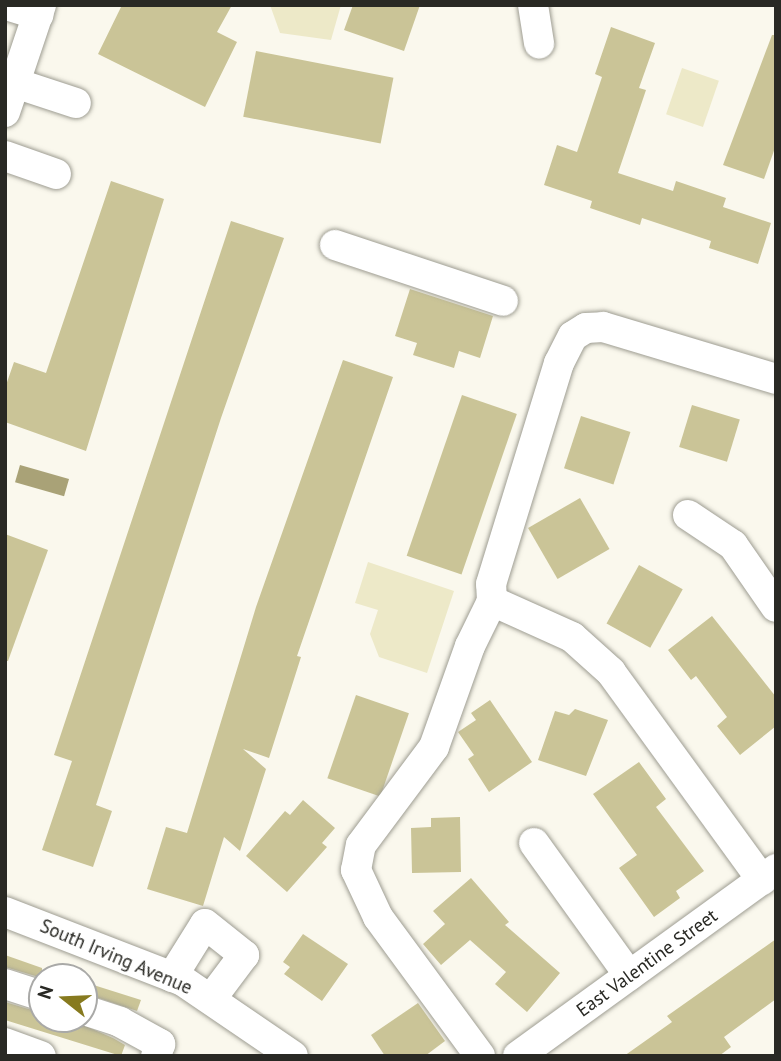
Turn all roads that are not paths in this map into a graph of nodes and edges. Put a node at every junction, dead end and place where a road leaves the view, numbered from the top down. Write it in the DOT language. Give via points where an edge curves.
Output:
graph roads {
  1 [pos="6,5"];
  2 [pos="533,5"];
  3 [pos="39,10"];
  4 [pos="540,44"];
  5 [pos="15,83"];
  6 [pos="76,103"];
  7 [pos="5,112"];
  8 [pos="5,156"];
  9 [pos="56,174"];
  10 [pos="335,244"];
  11 [pos="503,301"];
  12 [pos="776,379"];
  13 [pos="688,515"];
  14 [pos="492,601"];
  15 [pos="776,607"];
  16 [pos="534,843"];
  17 [pos="769,874"];
  18 [pos="5,912"];
  19 [pos="629,975"];
  20 [pos="172,977"];
  21 [pos="5,984"];
  22 [pos="28,991"];
  23 [pos="211,999"];
  24 [pos="98,1015"];
  25 [pos="5,1043"];
  26 [pos="41,1056"];
  27 [pos="156,1056"];
  28 [pos="293,1056"];
  29 [pos="480,1056"];
  30 [pos="518,1056"];
  1 -- 3 [label="street"];
  2 -- 4 [label="street"];
  3 -- 5 [label="street"];
  5 -- 6 [label="street"];
  5 -- 7 [label="street"];
  8 -- 9 [label="street"];
  10 -- 11 [label="street"];
  12 -- 14 [label="street" via="603,327 586,328 573,336 532,445 491,584"];
  13 -- 15 [label="street" via="733,545"];
  14 -- 17 [label="street" via="572,637 611,672"];
  14 -- 29 [label="street" via="470,646 434,747 362,845 356,870 378,917"];
  16 -- 19 [label="street"];
  17 -- 19 [label="street, East Valentine Street"];
  18 -- 20 [label="street, South Irving Avenue"];
  19 -- 30 [label="street, East Valentine Street"];
  20 -- 23 [label="street, South Irving Avenue"];
  20 -- 23 [label="street" via="205,924 244,955"];
  21 -- 22 [label="street"];
  23 -- 28 [label="street, South Irving Avenue"];
  24 -- 27 [label="street" via="160,1044"];
  25 -- 26 [label="street"];
}
